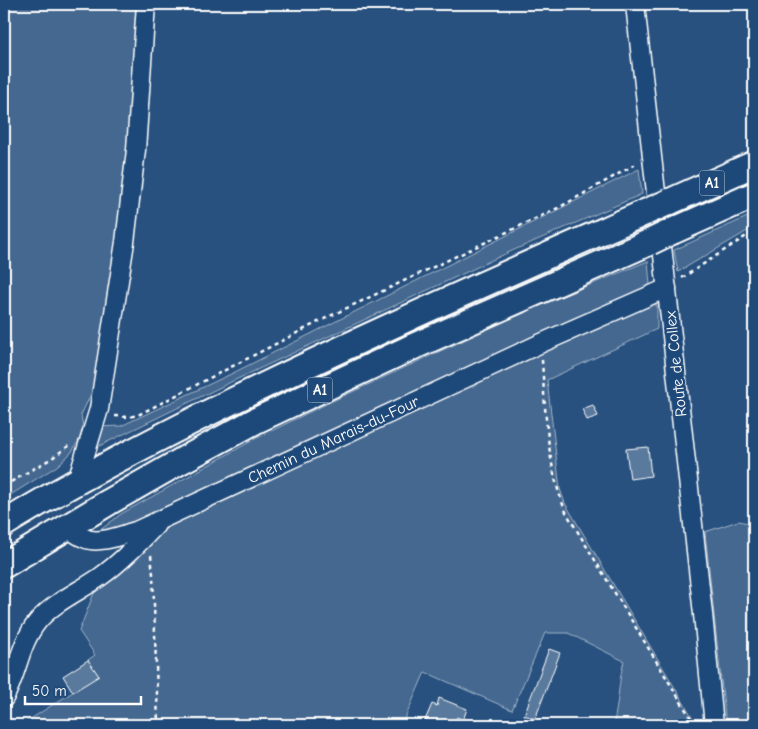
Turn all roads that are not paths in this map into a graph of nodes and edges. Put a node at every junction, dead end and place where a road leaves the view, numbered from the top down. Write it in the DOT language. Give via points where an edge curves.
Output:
graph roads {
  1 [pos="146,4"];
  2 [pos="635,4"];
  3 [pos="754,164"];
  4 [pos="754,195"];
  5 [pos="667,288"];
  6 [pos="77,481"];
  7 [pos="4,524"];
  8 [pos="67,527"];
  9 [pos="141,533"];
  10 [pos="4,565"];
  11 [pos="4,698"];
  12 [pos="714,725"];
  1 -- 6 [label="street" via="136,150 125,242 99,409"];
  2 -- 5 [label="street, Route de Collex"];
  3 -- 6 [label="highway, A1, bridge" via="320,359"];
  4 -- 8 [label="highway, A1, bridge" via="264,417"];
  5 -- 9 [label="street, Chemin du Marais-du-Four" via="317,446 162,519"];
  5 -- 12 [label="street, Route de Collex"];
  6 -- 7 [label="highway, A1"];
  8 -- 9 [label="street" via="90,540"];
  8 -- 10 [label="highway, A1"];
  9 -- 11 [label="street" via="137,546 38,621 23,646"];
}
